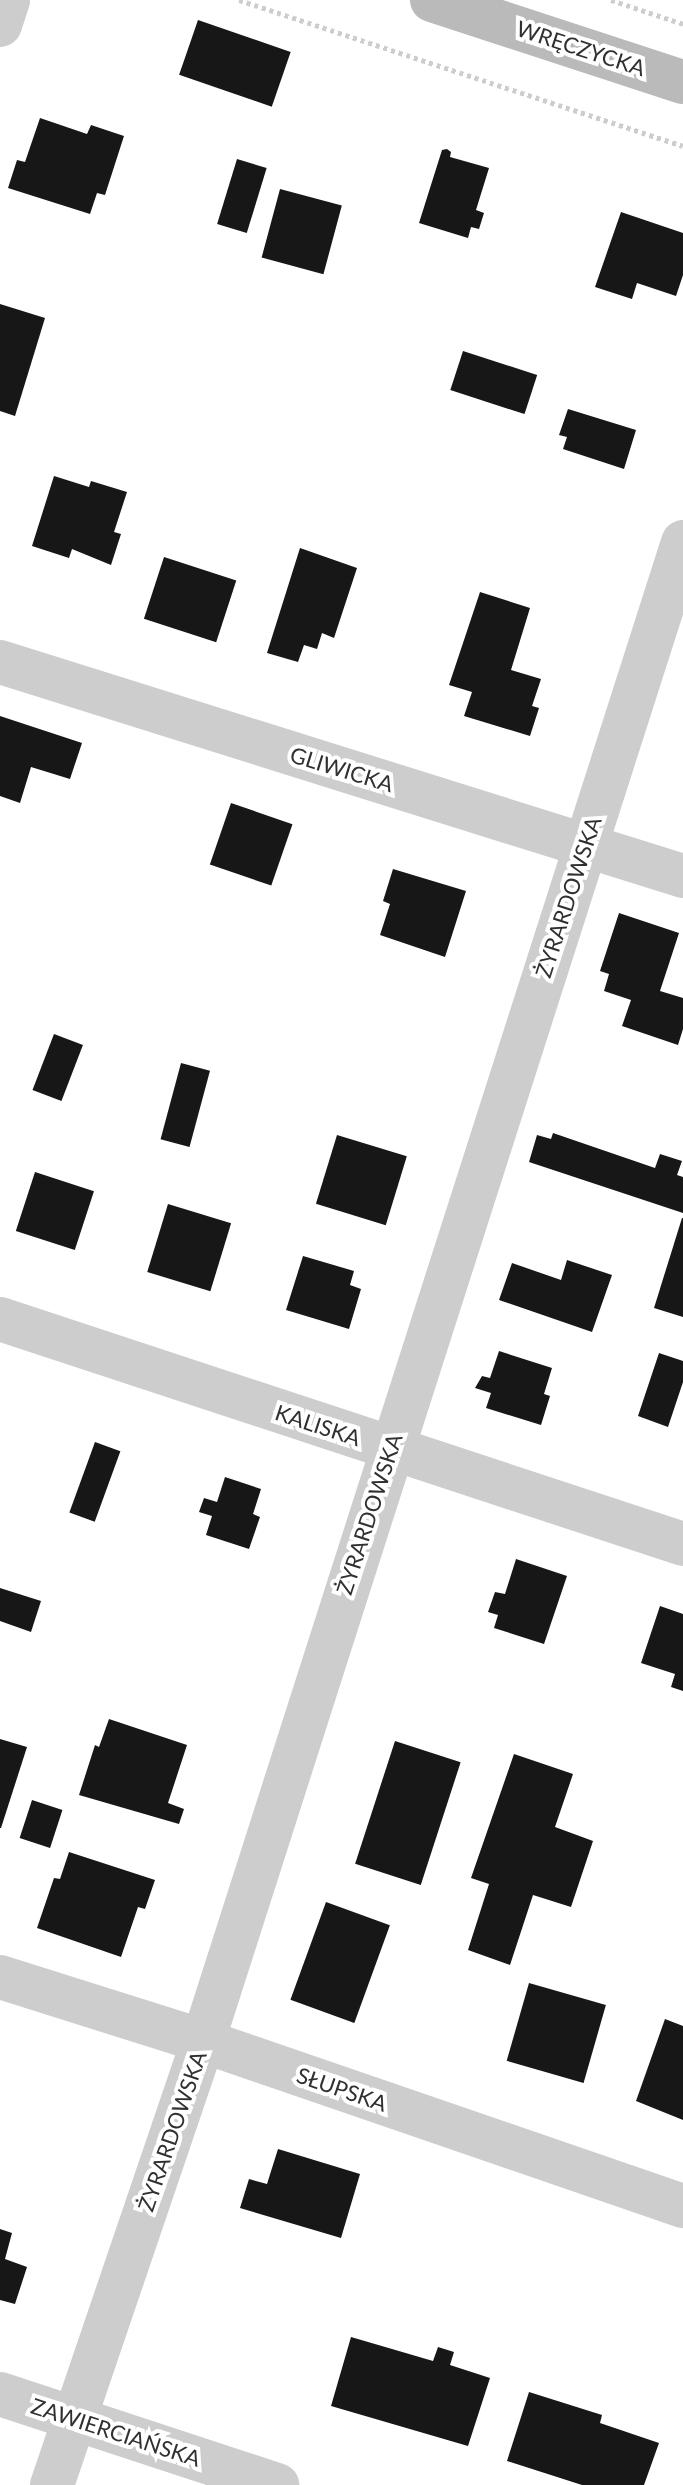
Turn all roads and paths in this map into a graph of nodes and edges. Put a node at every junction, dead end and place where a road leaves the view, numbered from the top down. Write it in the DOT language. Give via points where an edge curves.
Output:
graph roads {
  1 [pos="8,0"];
  2 [pos="239,0"];
  3 [pos="432,0"];
  4 [pos="611,0"];
  5 [pos="683,24"];
  6 [pos="0,25"];
  7 [pos="683,82"];
  8 [pos="683,146"];
  9 [pos="683,542"];
  10 [pos="0,662"];
  11 [pos="585,845"];
  12 [pos="683,876"];
  13 [pos="0,1319"];
  14 [pos="390,1449"];
  15 [pos="683,1544"];
  16 [pos="0,1977"];
  17 [pos="203,2041"];
  18 [pos="683,2206"];
  19 [pos="0,2394"];
  20 [pos="74,2418"];
  21 [pos="52,2485"];
  22 [pos="277,2485"];
  1 -- 6 [label="street"];
  2 -- 8 [label="path"];
  3 -- 7 [label="main road, WRĘCZYCKA"];
  4 -- 5 [label="path"];
  9 -- 11 [label="street, ŻYRARDOWSKA"];
  10 -- 11 [label="street, GLIWICKA"];
  11 -- 12 [label="street, GLIWICKA"];
  11 -- 14 [label="street, ŻYRARDOWSKA"];
  13 -- 14 [label="street, KALISKA"];
  14 -- 15 [label="street, KALISKA"];
  14 -- 17 [label="street, ŻYRARDOWSKA"];
  16 -- 17 [label="street, SŁUPSKA"];
  17 -- 18 [label="street, SŁUPSKA"];
  17 -- 20 [label="street, ŻYRARDOWSKA"];
  19 -- 20 [label="street, ZAWIERCIAŃSKA"];
  20 -- 21 [label="street, ŻYRARDOWSKA"];
  20 -- 22 [label="street, ZAWIERCIAŃSKA"];
}
